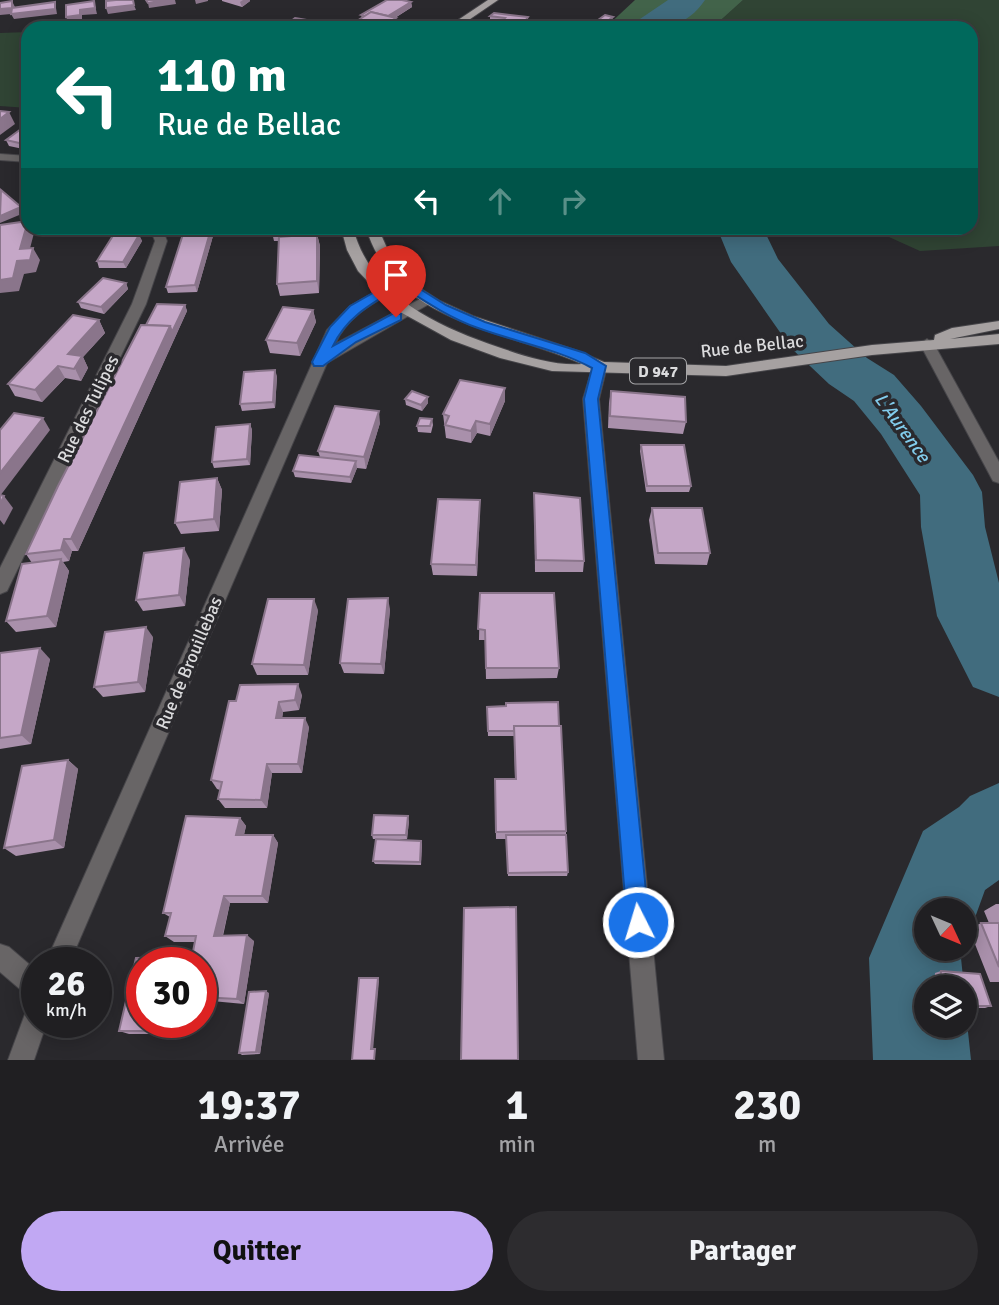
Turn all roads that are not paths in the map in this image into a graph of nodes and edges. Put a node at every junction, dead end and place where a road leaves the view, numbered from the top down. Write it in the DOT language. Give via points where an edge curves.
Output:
graph roads {
  1 [pos="494,0"];
  2 [pos="462,21"];
  3 [pos="0,157"];
  4 [pos="21,158"];
  5 [pos="159,235"];
  6 [pos="348,235"];
  7 [pos="375,235"];
  8 [pos="401,281"];
  9 [pos="383,292"];
  10 [pos="429,300"];
  11 [pos="407,311"];
  12 [pos="999,325"];
  13 [pos="999,339"];
  14 [pos="927,344"];
  15 [pos="318,362"];
  16 [pos="600,366"];
  17 [pos="999,477"];
  18 [pos="0,586"];
  19 [pos="64,947"];
  20 [pos="0,957"];
  21 [pos="21,973"];
  22 [pos="29,1038"];
  23 [pos="21,1060"];
  24 [pos="651,1060"];
  1 -- 2 [label="main road"];
  3 -- 4 [label="street"];
  5 -- 18 [label="street, Rue des Tulipes" via="161,241 139,304"];
  6 -- 9 [label="main road, Rue de Bellac / D 947" via="349,244"];
  7 -- 8 [label="main road, D 947"];
  8 -- 9 [label="street, Rue de Brouillebas"];
  8 -- 10 [label="main road, Rue de Bellac / D 947"];
  9 -- 11 [label="main road, Rue de Bellac / D 947"];
  9 -- 15 [label="street, Rue de Brouillebas" via="355,309 334,330"];
  10 -- 11 [label="street"];
  10 -- 16 [label="main road, Rue de Bellac / D 947" via="481,325"];
  11 -- 15 [label="street"];
  11 -- 16 [label="main road, Rue de Bellac / D 947" via="451,334 513,355 572,369"];
  12 -- 14 [label="main road, D 947" via="953,333"];
  13 -- 14 [label="main road, D 947"];
  14 -- 16 [label="main road, Rue de Bellac / D 947" via="766,368 661,371"];
  14 -- 17 [label="street"];
  15 -- 19 [label="street, Rue de Brouillebas"];
  16 -- 24 [label="street" via="591,399"];
  20 -- 21 [label="street"];
  22 -- 23 [label="street"];
}
